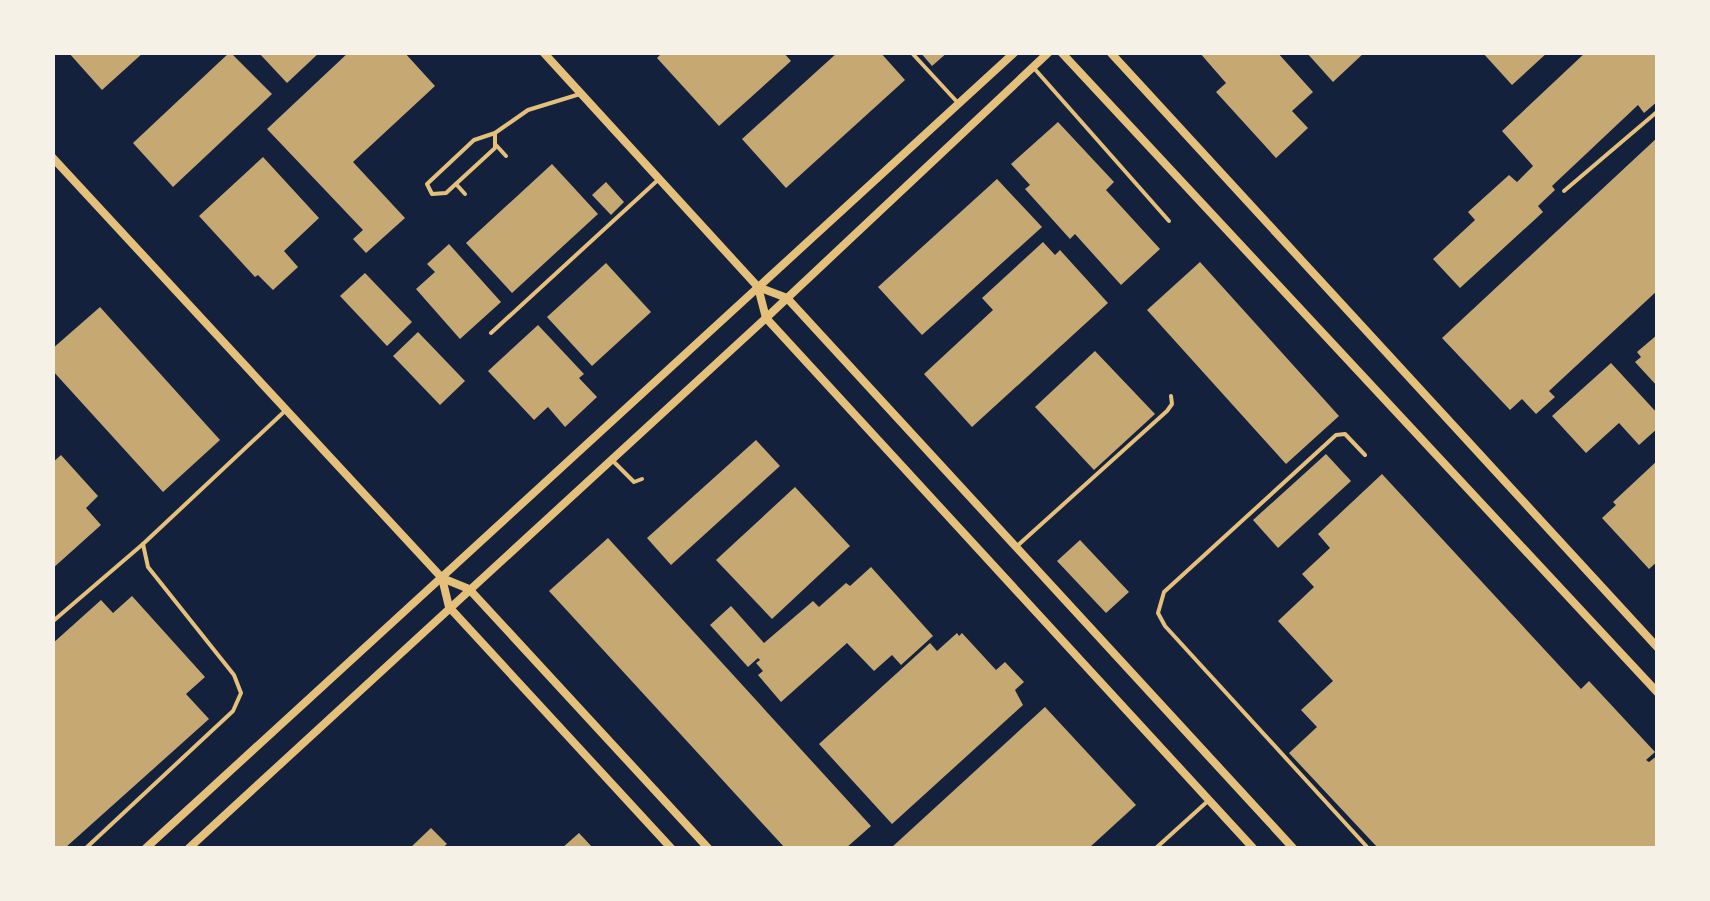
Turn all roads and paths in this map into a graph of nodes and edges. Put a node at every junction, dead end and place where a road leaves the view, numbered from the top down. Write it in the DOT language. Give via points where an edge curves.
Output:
graph roads {
  1 [pos="543,52"];
  2 [pos="912,52"];
  3 [pos="1015,52"];
  4 [pos="1048,52"];
  5 [pos="1061,52"];
  6 [pos="1110,52"];
  7 [pos="1032,67"];
  8 [pos="580,94"];
  9 [pos="959,104"];
  10 [pos="1658,111"];
  11 [pos="495,133"];
  12 [pos="496,145"];
  13 [pos="506,156"];
  14 [pos="52,157"];
  15 [pos="658,179"];
  16 [pos="456,184"];
  17 [pos="1564,190"];
  18 [pos="465,194"];
  19 [pos="1169,221"];
  20 [pos="758,287"];
  21 [pos="787,298"];
  22 [pos="766,318"];
  23 [pos="491,333"];
  24 [pos="1171,396"];
  25 [pos="286,410"];
  26 [pos="1365,455"];
  27 [pos="610,458"];
  28 [pos="642,480"];
  29 [pos="143,544"];
  30 [pos="1016,547"];
  31 [pos="442,578"];
  32 [pos="469,589"];
  33 [pos="449,607"];
  34 [pos="52,622"];
  35 [pos="1658,648"];
  36 [pos="1658,692"];
  37 [pos="1209,800"];
  38 [pos="86,848"];
  39 [pos="146,848"];
  40 [pos="189,848"];
  41 [pos="671,848"];
  42 [pos="708,848"];
  43 [pos="1156,848"];
  44 [pos="1253,848"];
  45 [pos="1293,848"];
  46 [pos="1368,848"];
  1 -- 8 [label="street"];
  2 -- 9 [label="lane"];
  3 -- 9 [label="street"];
  4 -- 7 [label="street"];
  5 -- 36 [label="street"];
  6 -- 35 [label="street"];
  7 -- 19 [label="lane"];
  7 -- 21 [label="street"];
  8 -- 11 [label="lane" via="528,110"];
  8 -- 15 [label="street"];
  9 -- 20 [label="street"];
  10 -- 17 [label="lane"];
  11 -- 12 [label="lane"];
  11 -- 16 [label="lane" via="474,140 427,184 440,195"];
  12 -- 13 [label="lane"];
  12 -- 16 [label="lane"];
  14 -- 25 [label="street"];
  15 -- 20 [label="street"];
  15 -- 23 [label="lane"];
  16 -- 18 [label="lane"];
  20 -- 21 [label="street"];
  20 -- 22 [label="street"];
  20 -- 31 [label="street"];
  21 -- 22 [label="street"];
  21 -- 30 [label="street"];
  22 -- 27 [label="street"];
  22 -- 37 [label="street"];
  24 -- 30 [label="lane" via="1167,412"];
  25 -- 29 [label="lane"];
  25 -- 31 [label="street"];
  26 -- 46 [label="lane" via="1345,434 1336,435 1164,592 1158,612"];
  27 -- 28 [label="lane" via="634,482"];
  27 -- 32 [label="street"];
  29 -- 34 [label="lane"];
  29 -- 38 [label="lane" via="148,567 242,692 233,711"];
  30 -- 45 [label="street"];
  31 -- 32 [label="street"];
  31 -- 33 [label="street"];
  31 -- 39 [label="street"];
  32 -- 33 [label="street"];
  32 -- 42 [label="street"];
  33 -- 40 [label="street"];
  33 -- 41 [label="street"];
  37 -- 43 [label="lane"];
  37 -- 44 [label="street"];
}
